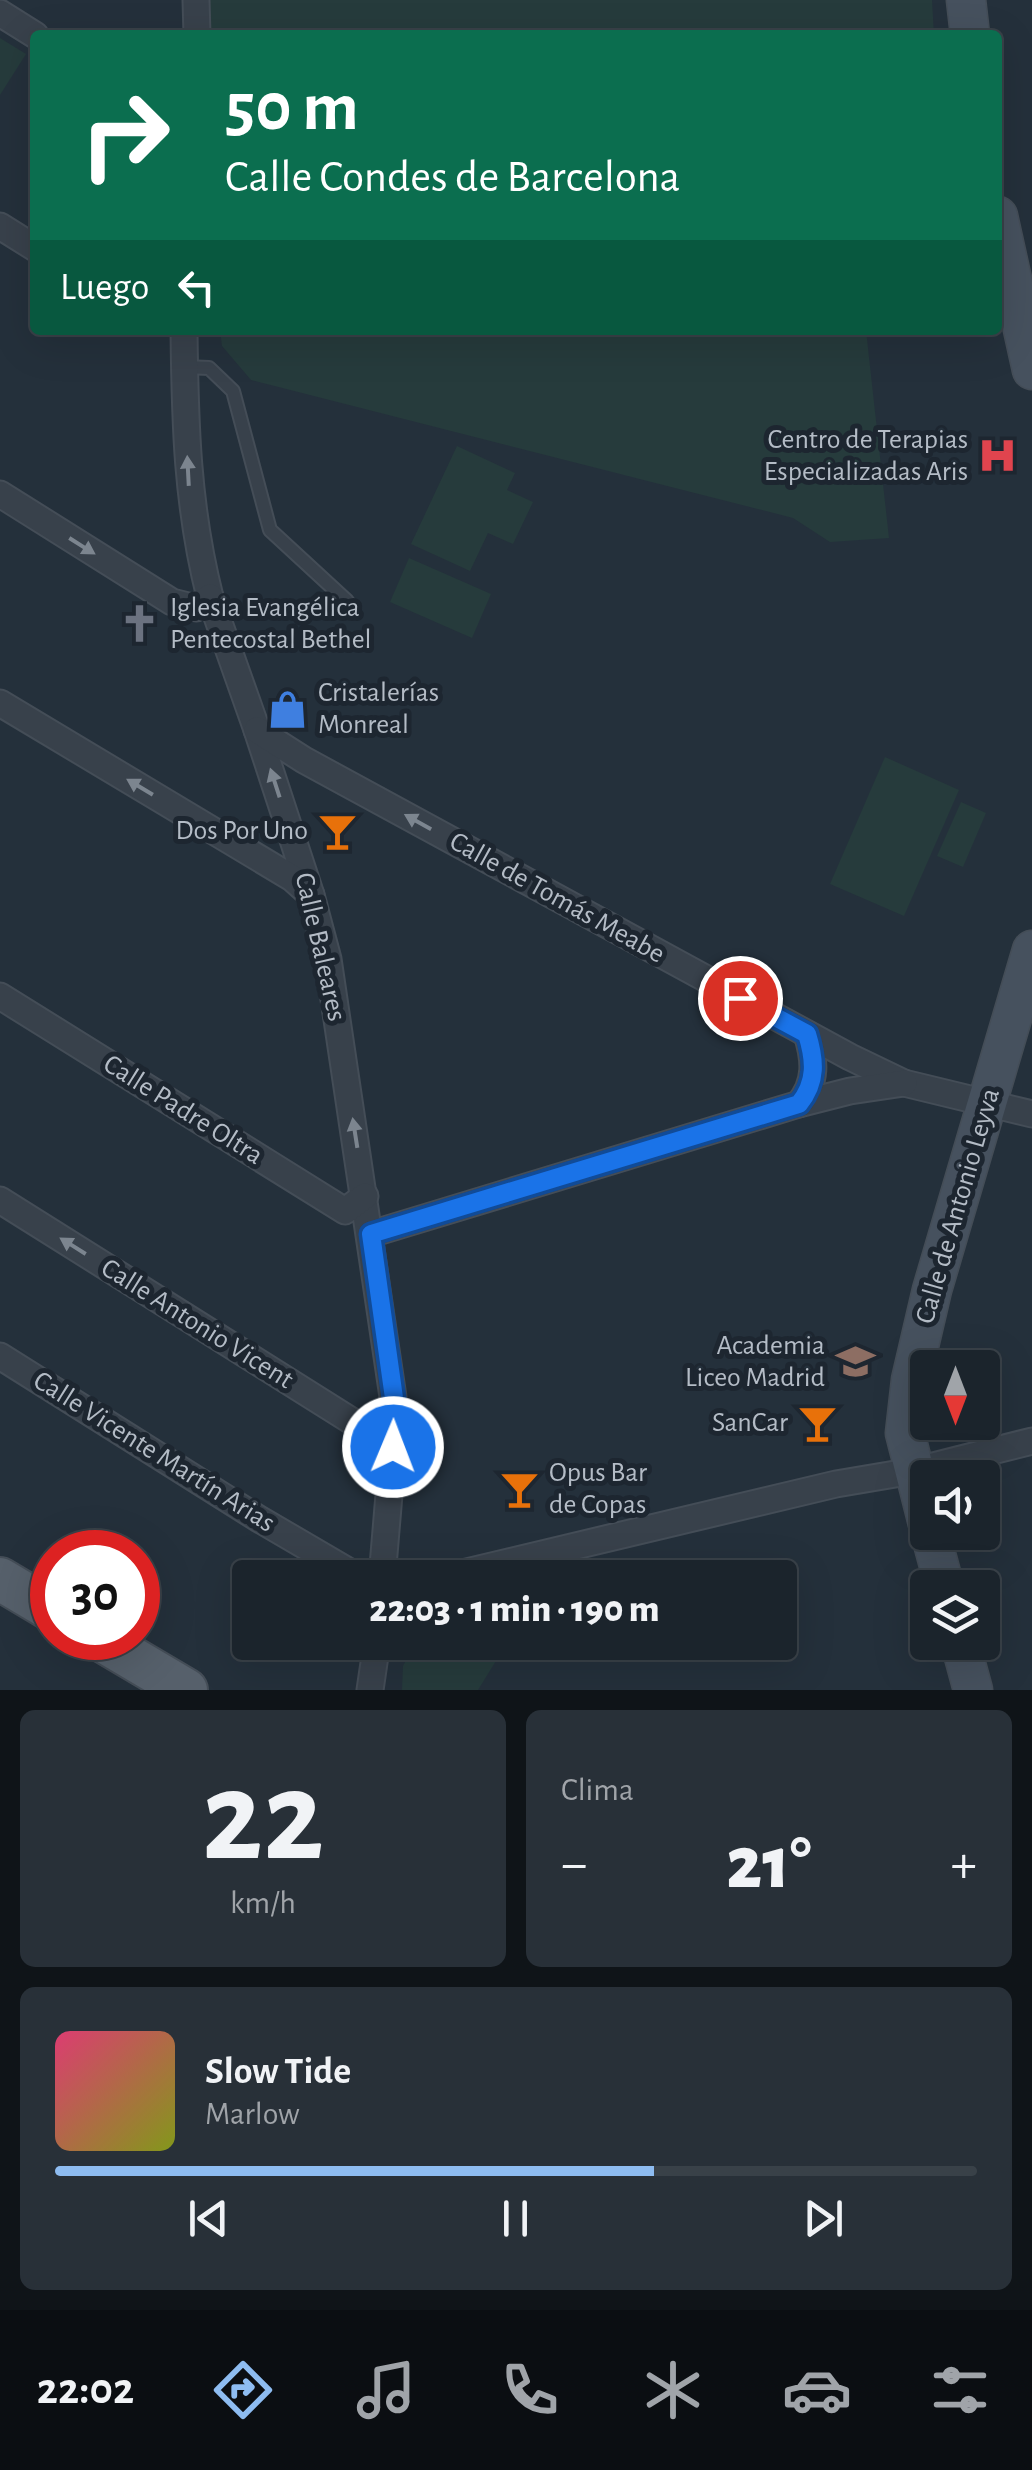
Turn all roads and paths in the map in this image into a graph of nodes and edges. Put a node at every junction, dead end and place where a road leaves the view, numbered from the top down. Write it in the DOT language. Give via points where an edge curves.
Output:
graph roads {
  1 [pos="196,0"];
  2 [pos="966,0"];
  3 [pos="0,12"];
  4 [pos="197,30"];
  5 [pos="969,30"];
  6 [pos="30,32"];
  7 [pos="0,226"];
  8 [pos="1002,234"];
  9 [pos="30,245"];
  10 [pos="178,335"];
  11 [pos="185,368"];
  12 [pos="1032,370"];
  13 [pos="0,494"];
  14 [pos="210,597"];
  15 [pos="347,601"];
  16 [pos="0,703"];
  17 [pos="257,730"];
  18 [pos="311,895"];
  19 [pos="1032,950"];
  20 [pos="0,996"];
  21 [pos="807,1034"];
  22 [pos="904,1084"];
  23 [pos="987,1102"];
  24 [pos="799,1104"];
  25 [pos="1032,1114"];
  26 [pos="365,1196"];
  27 [pos="0,1200"];
  28 [pos="371,1234"];
  29 [pos="0,1356"];
  30 [pos="1032,1441"];
  31 [pos="393,1447"];
  32 [pos="911,1460"];
  33 [pos="959,1460"];
  34 [pos="910,1472"];
  35 [pos="328,1560"];
  36 [pos="384,1560"];
  37 [pos="517,1560"];
  38 [pos="0,1579"];
  39 [pos="30,1597"];
  40 [pos="135,1660"];
  41 [pos="374,1660"];
  42 [pos="965,1660"];
  43 [pos="186,1690"];
  44 [pos="370,1690"];
  45 [pos="973,1690"];
  1 -- 4 [label="street"];
  2 -- 5 [label="main road"];
  3 -- 6 [label="street"];
  7 -- 9 [label="street"];
  8 -- 12 [label="main road"];
  10 -- 11 [label="street, Calle Baleares"];
  14 -- 11 [label="street, Calle Baleares, one-way" via="192,516"];
  11 -- 15 [label="lane" via="209,368 233,391 270,530"];
  13 -- 14 [label="street, one-way" via="172,602 196,608"];
  14 -- 17 [label="street, Calle Baleares"];
  18 -- 16 [label="street, one-way"];
  18 -- 17 [label="street, Calle Baleares, one-way"];
  21 -- 17 [label="street, Calle de Tomás Meabe, one-way"];
  26 -- 18 [label="street, Calle Baleares, one-way" via="328,959"];
  19 -- 23 [label="main road, Calle de Antonio Leyva"];
  20 -- 26 [label="street, Calle Padre Oltra" via="345,1211"];
  21 -- 22 [label="street, Calle de Tomás Meabe"];
  21 -- 24 [label="street" via="813,1081"];
  22 -- 23 [label="street, Calle de Tomás Meabe"];
  22 -- 24 [label="street"];
  23 -- 25 [label="street, Calle de Tomás Meabe"];
  23 -- 32 [label="main road, Calle de Antonio Leyva" via="911,1380 905,1433"];
  24 -- 28 [label="street"];
  26 -- 28 [label="street, Calle Baleares"];
  31 -- 27 [label="street, Calle Antonio Vicent, one-way"];
  28 -- 31 [label="street, Calle Baleares" via="394,1398"];
  29 -- 35 [label="street, Calle Vicente Martín Arias"];
  30 -- 33 [label="street"];
  31 -- 36 [label="street, Calle Baleares"];
  34 -- 37 [label="street"];
  38 -- 39 [label="main road"];
  40 -- 43 [label="main road"];
  41 -- 44 [label="street"];
  42 -- 45 [label="main road"];
}
